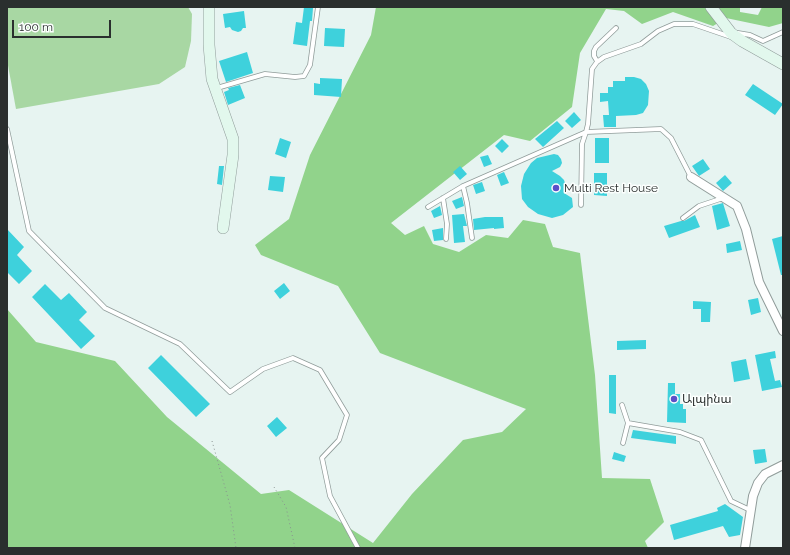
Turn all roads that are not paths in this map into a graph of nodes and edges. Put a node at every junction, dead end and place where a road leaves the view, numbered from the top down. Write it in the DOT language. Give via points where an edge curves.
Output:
graph roads {
  1 [pos="209,7"];
  2 [pos="318,7"];
  3 [pos="710,7"];
  4 [pos="616,28"];
  5 [pos="783,32"];
  6 [pos="731,33"];
  7 [pos="742,41"];
  8 [pos="597,61"];
  9 [pos="783,64"];
  10 [pos="215,89"];
  11 [pos="7,129"];
  12 [pos="586,132"];
  13 [pos="691,177"];
  14 [pos="463,186"];
  15 [pos="443,198"];
  16 [pos="724,198"];
  17 [pos="581,205"];
  18 [pos="428,207"];
  19 [pos="683,218"];
  20 [pos="223,228"];
  21 [pos="472,238"];
  22 [pos="446,239"];
  23 [pos="783,331"];
  24 [pos="622,405"];
  25 [pos="628,423"];
  26 [pos="623,444"];
  27 [pos="783,466"];
  28 [pos="750,510"];
  29 [pos="358,548"];
  30 [pos="745,548"];
  1 -- 10 [label="street" via="209,45"];
  2 -- 10 [label="lane" via="310,65 304,76 265,74"];
  3 -- 6 [label="street"];
  4 -- 8 [label="lane" via="596,47 594,56"];
  5 -- 6 [label="lane" via="763,41 750,35"];
  6 -- 7 [label="street"];
  7 -- 8 [label="lane" via="693,24 674,24 658,31 641,44"];
  7 -- 9 [label="street"];
  8 -- 12 [label="lane" via="592,69"];
  10 -- 20 [label="street" via="232,139"];
  11 -- 29 [label="lane" via="29,232 105,308 180,344 230,392 263,369 293,358 320,370 347,415 340,440 322,458 330,496"];
  12 -- 13 [label="lane" via="661,129 670,138"];
  12 -- 14 [label="lane"];
  12 -- 17 [label="lane" via="582,144"];
  13 -- 16 [label="street"];
  14 -- 15 [label="lane"];
  14 -- 21 [label="lane" via="468,203"];
  15 -- 18 [label="lane"];
  15 -- 22 [label="lane" via="447,224"];
  16 -- 19 [label="lane" via="699,206"];
  16 -- 23 [label="street" via="737,206 760,282"];
  24 -- 25 [label="lane"];
  25 -- 26 [label="lane"];
  25 -- 28 [label="lane" via="680,432 701,440 731,501"];
  27 -- 28 [label="street" via="765,474 758,483"];
  28 -- 30 [label="street"];
}
